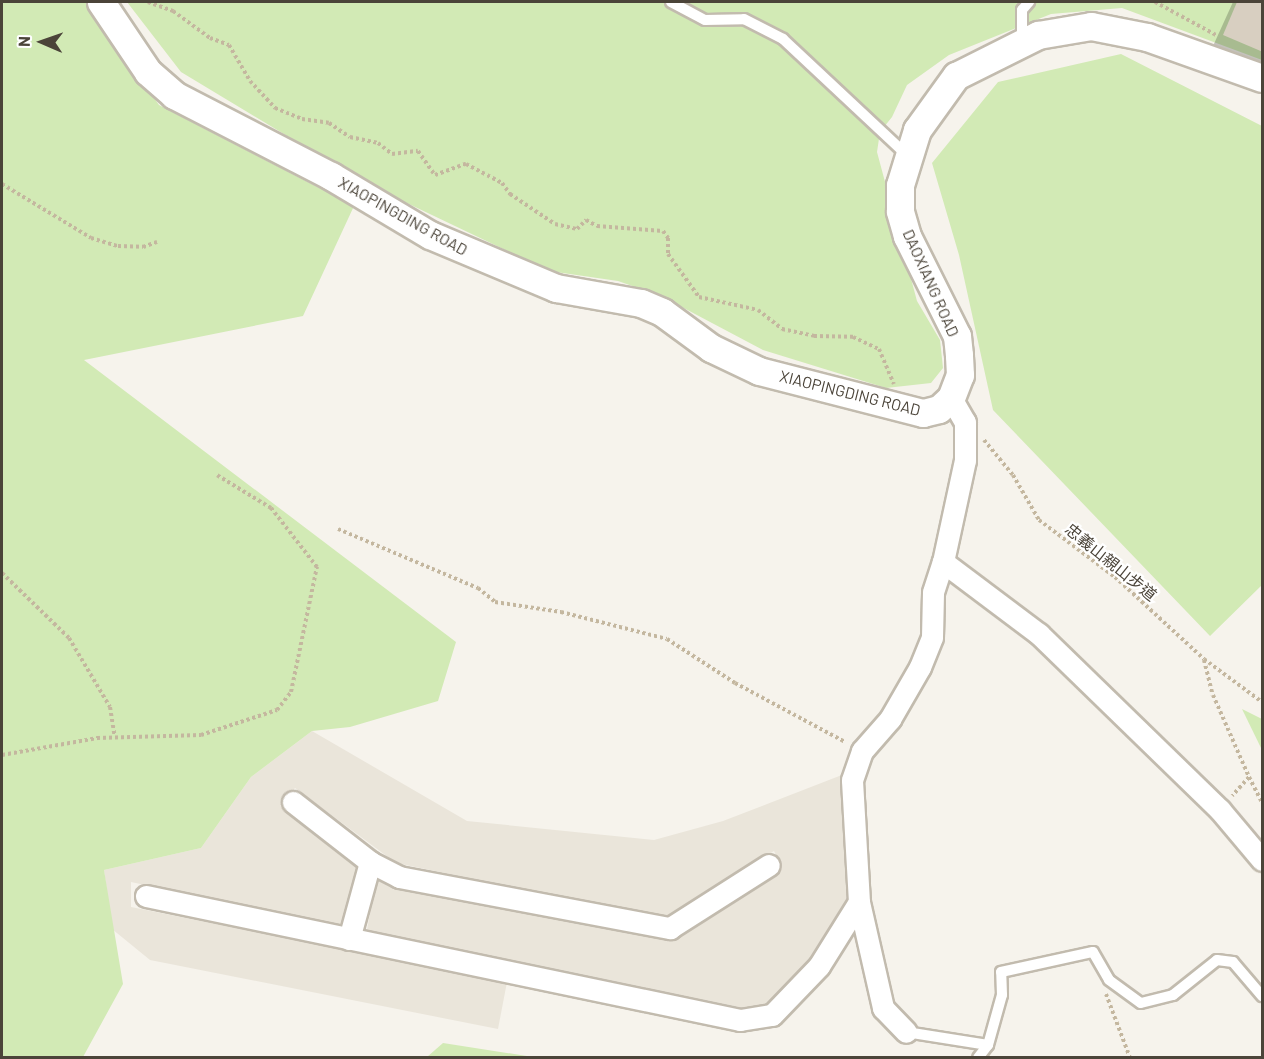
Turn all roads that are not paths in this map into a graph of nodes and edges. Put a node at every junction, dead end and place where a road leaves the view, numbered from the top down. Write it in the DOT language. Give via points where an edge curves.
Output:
graph roads {
  1 [pos="101,2"];
  2 [pos="671,2"];
  3 [pos="1029,2"];
  4 [pos="1022,42"];
  5 [pos="1263,78"];
  6 [pos="907,155"];
  7 [pos="951,398"];
  8 [pos="943,562"];
  9 [pos="293,802"];
  10 [pos="1263,860"];
  11 [pos="370,862"];
  12 [pos="769,865"];
  13 [pos="146,896"];
  14 [pos="859,902"];
  15 [pos="349,939"];
  16 [pos="1263,996"];
  17 [pos="906,1032"];
  18 [pos="988,1045"];
  19 [pos="978,1058"];
  1 -- 7 [label="street, XIAOPINGDING ROAD" via="148,72 174,95 331,176 430,235 556,288 641,303 662,312 711,348 759,371 923,413 939,409"];
  2 -- 6 [label="lane" via="705,20 744,19 783,39"];
  3 -- 4 [label="lane" via="1022,10"];
  4 -- 5 [label="street, DAOXIANG ROAD" via="1068,28 1122,30"];
  4 -- 6 [label="street, DAOXIANG ROAD" via="956,76 922,121"];
  6 -- 7 [label="street, DAOXIANG ROAD" via="900,185 900,211 908,236 957,336 960,375"];
  7 -- 8 [label="street" via="965,422 965,460"];
  8 -- 10 [label="street" via="1039,634 1220,810"];
  8 -- 14 [label="street" via="933,592 932,637 921,666 890,719 861,751 852,780"];
  9 -- 11 [label="street"];
  11 -- 12 [label="street" via="399,877 670,928"];
  11 -- 15 [label="street"];
  13 -- 15 [label="street"];
  14 -- 15 [label="street" via="819,966 772,1015 740,1020"];
  14 -- 17 [label="street" via="883,1008"];
  16 -- 18 [label="lane" via="1233,962 1217,960 1173,995 1141,1003 1109,980 1093,952 1001,972 1002,995"];
  17 -- 18 [label="lane"];
  18 -- 19 [label="lane"];
}
